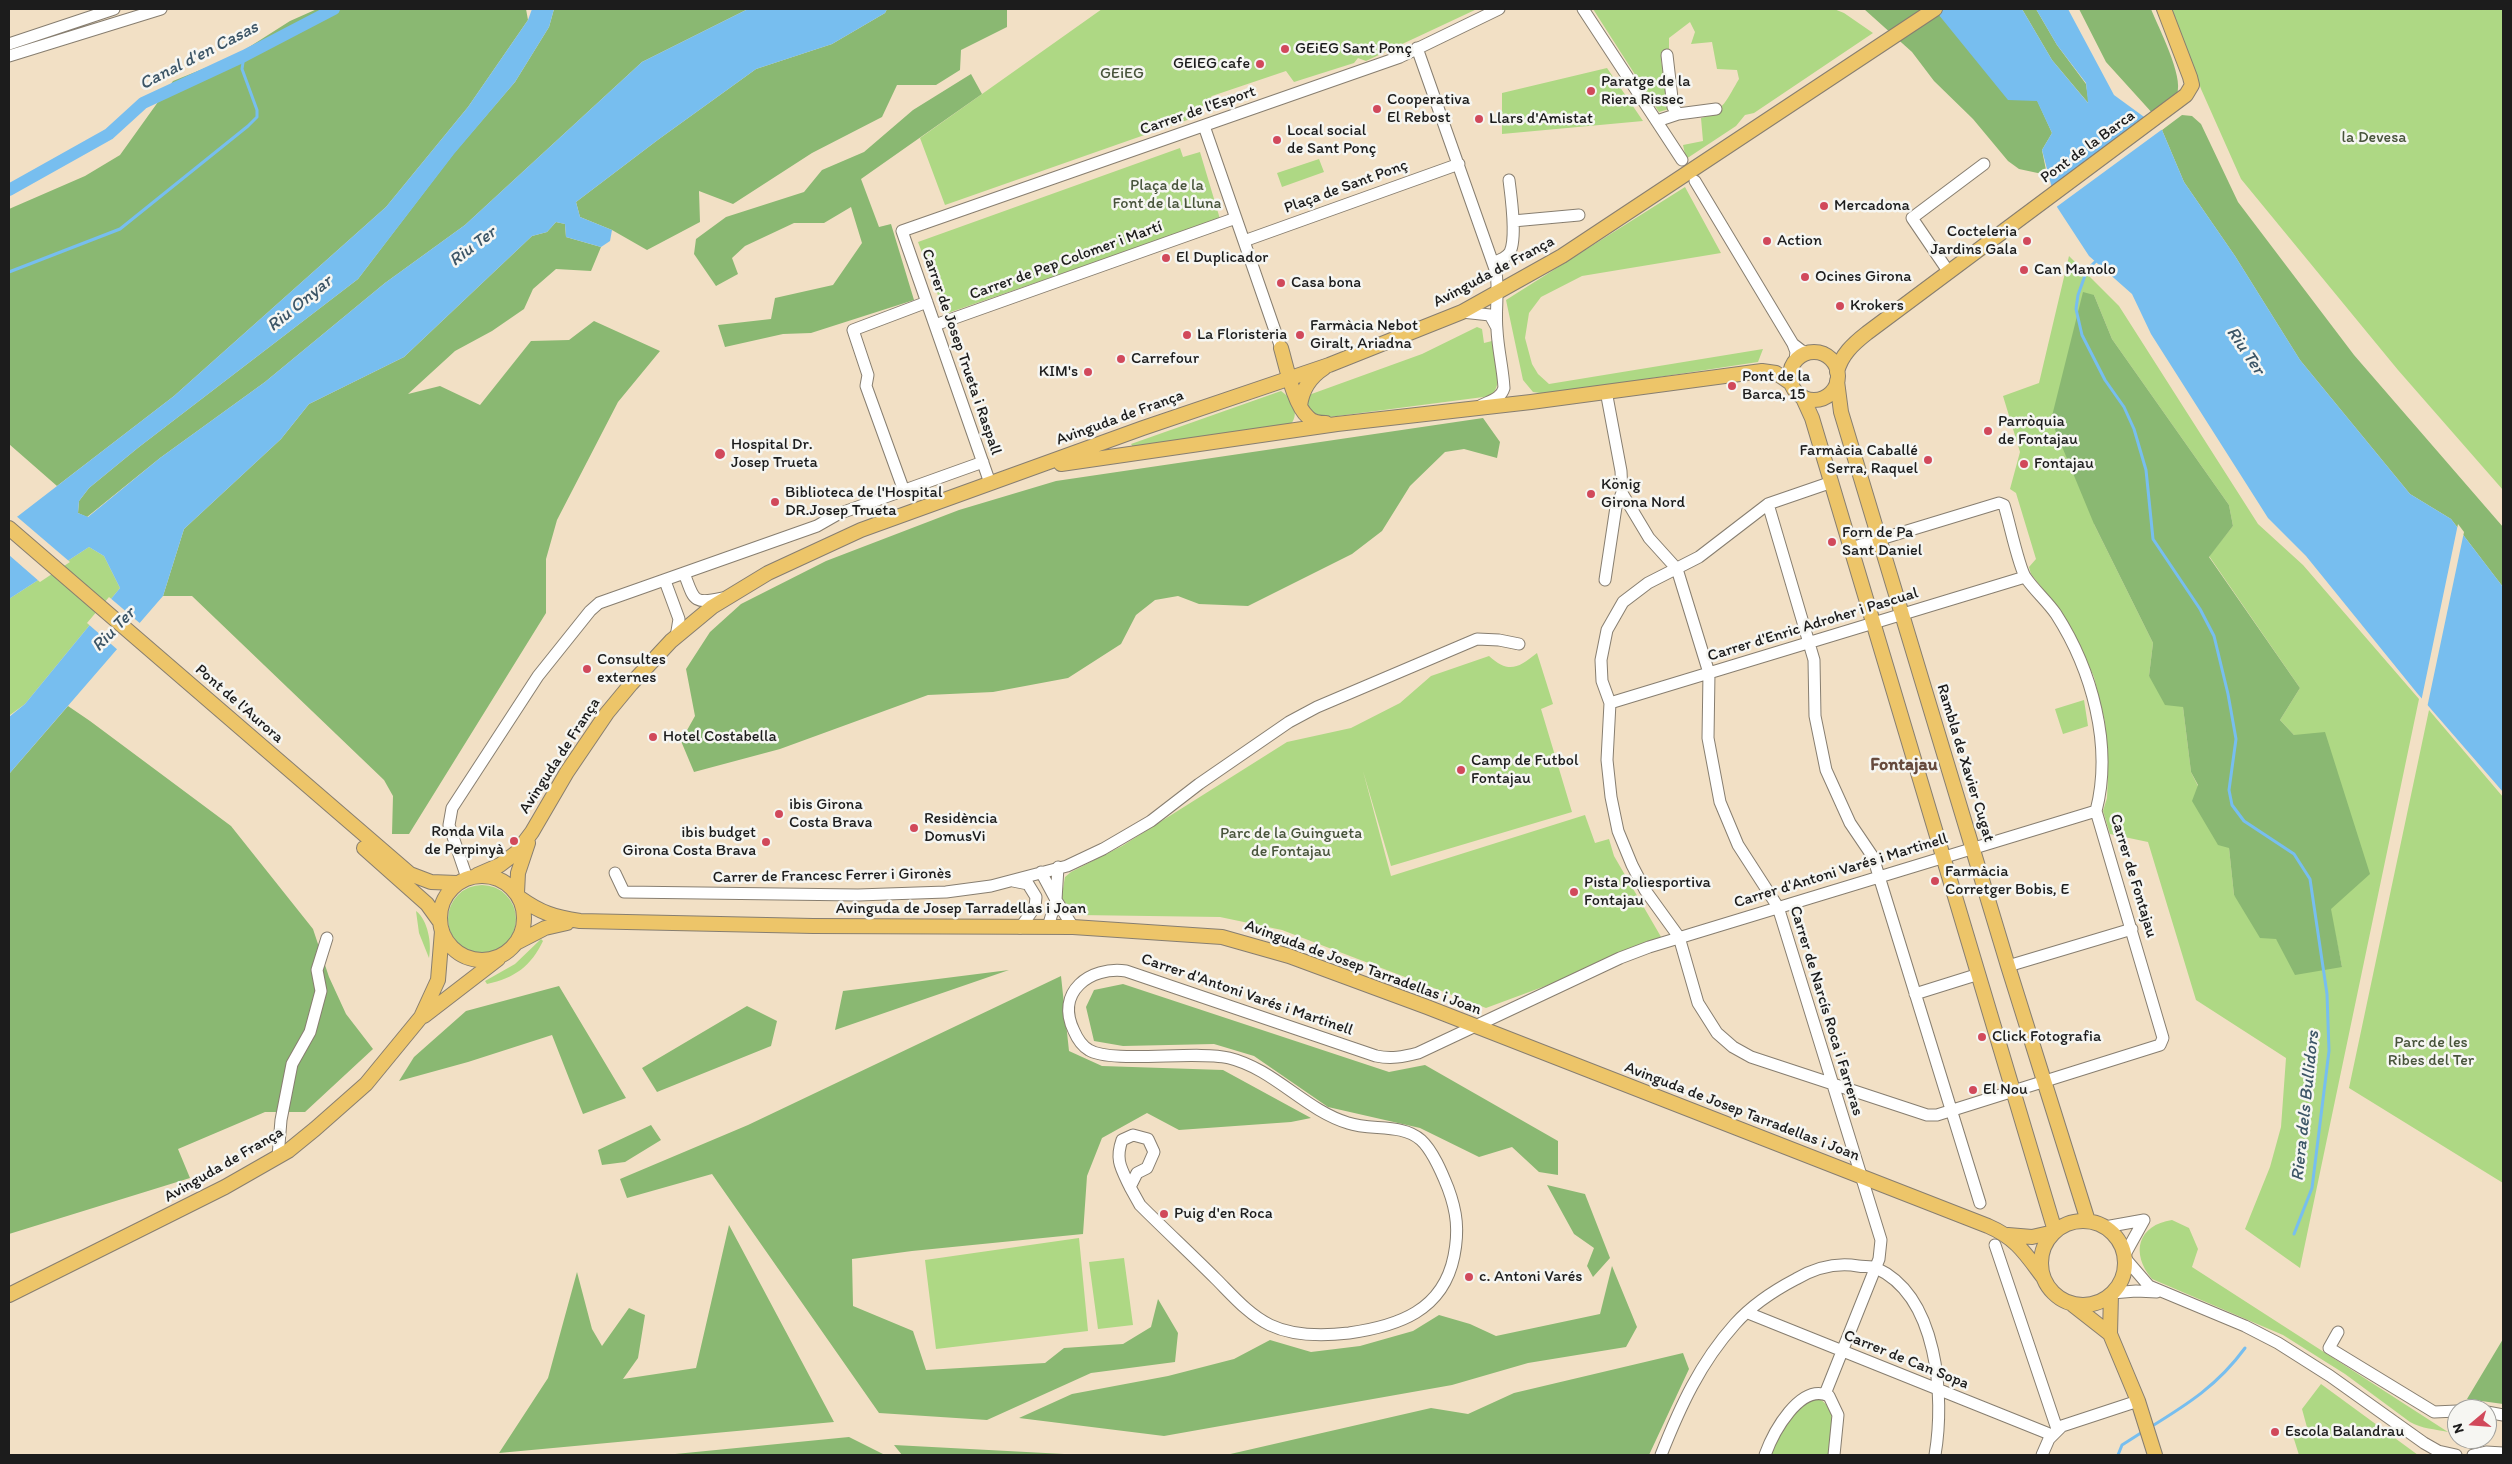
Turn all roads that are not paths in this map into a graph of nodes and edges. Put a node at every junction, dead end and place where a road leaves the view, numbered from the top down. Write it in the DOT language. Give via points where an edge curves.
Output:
graph roads {
  1 [pos="114,9"];
  2 [pos="161,9"];
  3 [pos="1499,9"];
  4 [pos="1583,9"];
  5 [pos="1935,9"];
  6 [pos="2164,9"];
  7 [pos="9,44"];
  8 [pos="1417,48"];
  9 [pos="1667,55"];
  10 [pos="9,56"];
  11 [pos="1716,110"];
  12 [pos="1678,114"];
  13 [pos="1657,121"];
  14 [pos="1204,126"];
  15 [pos="1682,160"];
  16 [pos="1459,164"];
  17 [pos="1984,164"];
  18 [pos="1509,180"];
  19 [pos="1695,181"];
  20 [pos="1579,215"];
  21 [pos="1236,218"];
  22 [pos="1513,221"];
  23 [pos="902,231"];
  24 [pos="1244,241"];
  25 [pos="1494,262"];
  26 [pos="1948,271"];
  27 [pos="1499,291"];
  28 [pos="927,302"];
  29 [pos="1462,312"];
  30 [pos="935,325"];
  31 [pos="1496,328"];
  32 [pos="1793,344"];
  33 [pos="1281,348"];
  34 [pos="1809,352"];
  35 [pos="1795,360"];
  36 [pos="1329,365"];
  37 [pos="1289,377"];
  38 [pos="1837,377"];
  39 [pos="1792,384"];
  40 [pos="1606,391"];
  41 [pos="1802,396"];
  42 [pos="1300,406"];
  43 [pos="1474,408"];
  44 [pos="1337,424"];
  45 [pos="983,462"];
  46 [pos="1031,469"];
  47 [pos="1832,482"];
  48 [pos="990,484"];
  49 [pos="904,491"];
  50 [pos="1622,493"];
  51 [pos="1768,504"];
  52 [pos="9,528"];
  53 [pos="1880,539"];
  54 [pos="9,540"];
  55 [pos="1851,548"];
  56 [pos="1677,569"];
  57 [pos="684,573"];
  58 [pos="2025,577"];
  59 [pos="1605,580"];
  60 [pos="665,581"];
  61 [pos="728,597"];
  62 [pos="1902,615"];
  63 [pos="1874,624"];
  64 [pos="676,637"];
  65 [pos="1809,643"];
  66 [pos="1519,644"];
  67 [pos="1709,673"];
  68 [pos="1610,703"];
  69 [pos="2096,811"];
  70 [pos="532,832"];
  71 [pos="1972,849"];
  72 [pos="376,853"];
  73 [pos="1944,858"];
  74 [pos="1058,867"];
  75 [pos="1042,872"];
  76 [pos="615,873"];
  77 [pos="1880,877"];
  78 [pos="467,879"];
  79 [pos="1011,881"];
  80 [pos="518,896"];
  81 [pos="1036,897"];
  82 [pos="1056,900"];
  83 [pos="1778,907"];
  84 [pos="580,922"];
  85 [pos="441,926"];
  86 [pos="1072,927"];
  87 [pos="1020,928"];
  88 [pos="1048,928"];
  89 [pos="2126,930"];
  90 [pos="1679,937"];
  91 [pos="327,938"];
  92 [pos="1664,942"];
  93 [pos="516,943"];
  94 [pos="1683,950"];
  95 [pos="503,955"];
  96 [pos="2008,966"];
  97 [pos="1979,974"];
  98 [pos="1916,994"];
  99 [pos="421,1018"];
  100 [pos="1475,1026"];
  101 [pos="2044,1083"];
  102 [pos="1832,1085"];
  103 [pos="2014,1091"];
  104 [pos="1952,1110"];
  105 [pos="278,1157"];
  106 [pos="1862,1177"];
  107 [pos="1130,1187"];
  108 [pos="1980,1203"];
  109 [pos="2088,1221"];
  110 [pos="2105,1227"];
  111 [pos="2055,1231"];
  112 [pos="2007,1235"];
  113 [pos="1995,1245"];
  114 [pos="2124,1257"];
  115 [pos="1874,1267"];
  116 [pos="2043,1277"];
  117 [pos="2158,1292"];
  118 [pos="2112,1294"];
  119 [pos="9,1295"];
  120 [pos="2072,1304"];
  121 [pos="1748,1313"];
  122 [pos="2338,1332"];
  123 [pos="2110,1334"];
  124 [pos="1841,1351"];
  125 [pos="1938,1390"];
  126 [pos="1825,1394"];
  127 [pos="2140,1406"];
  128 [pos="2447,1411"];
  129 [pos="2054,1432"];
  130 [pos="2424,1443"];
  131 [pos="2153,1450"];
  132 [pos="2503,1453"];
  133 [pos="1661,1455"];
  134 [pos="1765,1455"];
  135 [pos="1834,1455"];
  136 [pos="1935,1455"];
  137 [pos="2042,1455"];
  138 [pos="2434,1455"];
  139 [pos="2456,1455"];
  140 [pos="2474,1455"];
  1 -- 7 [label="street"];
  2 -- 10 [label="street"];
  3 -- 8 [label="street, Carrer de l'Esport"];
  4 -- 13 [label="street"];
  5 -- 27 [label="main road, Avinguda de França" via="1562,256"];
  6 -- 26 [label="main road, Pont de la Barca" via="2190,77 2190,90 2174,106"];
  8 -- 14 [label="street, Carrer de l'Esport" via="1400,57"];
  8 -- 16 [label="street"];
  9 -- 12 [label="street" via="1673,107"];
  11 -- 12 [label="street"];
  12 -- 13 [label="street"];
  13 -- 15 [label="street"];
  14 -- 21 [label="street"];
  14 -- 23 [label="street, Carrer de l'Esport"];
  16 -- 24 [label="street, Plaça de Sant Ponç"];
  16 -- 25 [label="street"];
  17 -- 26 [label="street" via="1912,218"];
  18 -- 22 [label="street"];
  19 -- 32 [label="street"];
  20 -- 22 [label="street"];
  21 -- 24 [label="street"];
  21 -- 30 [label="street, Carrer de Pep Colomer i Martí"];
  22 -- 25 [label="street" via="1510,252"];
  23 -- 28 [label="street, Carrer de Josep Trueta i Raspall"];
  24 -- 33 [label="street"];
  25 -- 27 [label="street"];
  26 -- 38 [label="main road, Pont de la Barca" via="1855,342 1840,361"];
  27 -- 29 [label="main road, Avinguda de França"];
  27 -- 31 [label="street"];
  28 -- 30 [label="street, Carrer de Josep Trueta i Raspall"];
  28 -- 49 [label="street" via="853,330 868,375 866,386"];
  29 -- 31 [label="street" via="1490,316"];
  29 -- 36 [label="main road, Avinguda de França"];
  30 -- 45 [label="street, Carrer de Josep Trueta i Raspall"];
  31 -- 43 [label="street" via="1504,376 1502,393"];
  32 -- 34 [label="street"];
  32 -- 35 [label="street"];
  33 -- 36 [label="main road" via="1307,366"];
  33 -- 37 [label="main road"];
  34 -- 35 [label="main road"];
  34 -- 38 [label="main road" via="1827,356"];
  35 -- 39 [label="main road" via="1790,372"];
  36 -- 37 [label="main road, Avinguda de França"];
  36 -- 42 [label="main road" via="1304,388"];
  37 -- 42 [label="main road"];
  37 -- 46 [label="main road, Avinguda de França"];
  38 -- 41 [label="main road" via="1831,392 1820,398"];
  38 -- 53 [label="main road, Rambla de Xavier Cugat" via="1842,412"];
  39 -- 40 [label="main road, Avinguda de França" via="1776,373 1762,371"];
  39 -- 41 [label="main road"];
  40 -- 43 [label="main road, Avinguda de França"];
  40 -- 50 [label="street"];
  41 -- 47 [label="main road"];
  42 -- 44 [label="main road" via="1309,419"];
  43 -- 44 [label="main road, Avinguda de França"];
  44 -- 46 [label="main road, Avinguda de França"];
  45 -- 48 [label="street, Carrer de Josep Trueta i Raspall"];
  45 -- 49 [label="street"];
  46 -- 48 [label="main road, Avinguda de França"];
  47 -- 51 [label="street"];
  47 -- 55 [label="main road"];
  48 -- 61 [label="main road, Avinguda de França" via="822,547"];
  49 -- 57 [label="street"];
  50 -- 56 [label="street" via="1649,538"];
  50 -- 59 [label="street" via="1616,507"];
  51 -- 56 [label="street"];
  51 -- 65 [label="street"];
  52 -- 72 [label="main road, Pont de l'Aurora"];
  53 -- 55 [label="street"];
  53 -- 58 [label="street, Carrer de Fontajau" via="2000,503 2004,505"];
  53 -- 62 [label="main road, Rambla de Xavier Cugat"];
  54 -- 72 [label="main road, Pont de l'Aurora"];
  55 -- 63 [label="main road"];
  56 -- 67 [label="street, Carrer de Narcís Roca i Farreras"];
  56 -- 68 [label="street" via="1639,588 1623,602 1611,620 1600,660 1602,680"];
  57 -- 60 [label="street"];
  57 -- 61 [label="street" via="697,601"];
  58 -- 62 [label="street, Carrer d'Enric Adroher i Pascual"];
  58 -- 69 [label="street, Carrer de Fontajau" via="2064,628 2089,685 2102,752"];
  60 -- 64 [label="street" via="679,619"];
  60 -- 78 [label="street" via="599,603 547,663 523,698 452,808 449,825"];
  61 -- 64 [label="main road, Avinguda de França"];
  62 -- 63 [label="street, Carrer d'Enric Adroher i Pascual"];
  62 -- 71 [label="main road, Rambla de Xavier Cugat"];
  63 -- 65 [label="street, Carrer d'Enric Adroher i Pascual"];
  63 -- 73 [label="main road"];
  64 -- 70 [label="main road, Avinguda de França" via="607,714 567,772"];
  65 -- 67 [label="street, Carrer d'Enric Adroher i Pascual"];
  65 -- 77 [label="street" via="1815,666 1815,716 1826,770"];
  66 -- 74 [label="street, Carrer de Francesc Ferrer i Gironès" via="1477,639 1317,707 1289,722 1145,824 1103,849"];
  67 -- 68 [label="street, Carrer d'Enric Adroher i Pascual"];
  67 -- 83 [label="street, Carrer de Narcís Roca i Farreras" via="1708,738 1720,802 1742,852"];
  68 -- 90 [label="street" via="1607,760 1618,831 1645,890"];
  69 -- 71 [label="street, Carrer d'Antoni Varés i Martinell"];
  69 -- 89 [label="street, Carrer de Fontajau"];
  70 -- 78 [label="main road, Avinguda de França" via="508,860"];
  70 -- 80 [label="main road, Avinguda de França" via="518,873"];
  71 -- 73 [label="street, Carrer d'Antoni Varés i Martinell"];
  71 -- 96 [label="main road, Rambla de Xavier Cugat"];
  72 -- 78 [label="main road, Pont de l'Aurora" via="410,874 431,882"];
  72 -- 85 [label="main road, Pont de l'Aurora" via="427,904"];
  73 -- 77 [label="street, Carrer d'Antoni Varés i Martinell"];
  73 -- 97 [label="main road"];
  74 -- 75 [label="street, Carrer de Francesc Ferrer i Gironès"];
  74 -- 82 [label="street"];
  75 -- 79 [label="street, Carrer de Francesc Ferrer i Gironès"];
  75 -- 81 [label="street"];
  75 -- 82 [label="street"];
  76 -- 79 [label="street, Carrer de Francesc Ferrer i Gironès" via="624,892 868,895 946,892"];
  77 -- 83 [label="street, Carrer d'Antoni Varés i Martinell"];
  77 -- 98 [label="street"];
  78 -- 80 [label="main road" via="499,879"];
  78 -- 85 [label="main road" via="443,900"];
  79 -- 81 [label="street" via="1028,884"];
  80 -- 84 [label="main road, Avinguda de Josep Tarradellas i Joan" via="552,917"];
  80 -- 93 [label="main road" via="524,919"];
  81 -- 87 [label="street" via="1035,907"];
  81 -- 88 [label="street"];
  82 -- 86 [label="street"];
  82 -- 88 [label="street"];
  83 -- 90 [label="street, Carrer d'Antoni Varés i Martinell"];
  83 -- 102 [label="street, Carrer de Narcís Roca i Farreras"];
  84 -- 87 [label="main road, Avinguda de Josep Tarradellas i Joan"];
  84 -- 93 [label="main road, Avinguda de Josep Tarradellas i Joan" via="545,928"];
  85 -- 95 [label="main road" via="454,950 469,958 486,960"];
  85 -- 99 [label="main road" via="438,980"];
  86 -- 88 [label="main road, Avinguda de Josep Tarradellas i Joan"];
  86 -- 100 [label="main road, Avinguda de Josep Tarradellas i Joan" via="1191,933 1240,941"];
  87 -- 88 [label="main road, Avinguda de Josep Tarradellas i Joan"];
  89 -- 96 [label="street"];
  89 -- 101 [label="street, Carrer de Fontajau" via="2163,1038 2160,1045"];
  90 -- 92 [label="street, Carrer d'Antoni Varés i Martinell"];
  90 -- 94 [label="street"];
  91 -- 105 [label="street" via="316,970 320,991 310,1032 292,1064 280,1120"];
  92 -- 94 [label="street"];
  92 -- 100 [label="street, Carrer d'Antoni Varés i Martinell" via="1620,958"];
  93 -- 95 [label="main road"];
  94 -- 102 [label="street" via="1701,1008 1724,1040 1751,1057"];
  95 -- 99 [label="main road"];
  96 -- 101 [label="main road, Rambla de Xavier Cugat"];
  97 -- 98 [label="street"];
  97 -- 103 [label="main road"];
  98 -- 104 [label="street"];
  99 -- 105 [label="main road, Avinguda de França" via="346,1104"];
  100 -- 106 [label="main road, Avinguda de Josep Tarradellas i Joan"];
  100 -- 107 [label="street, Carrer d'Antoni Varés i Martinell" via="1418,1053 1391,1058 1126,971 1108,970 1091,975 1079,985 1070,1002 1075,1034 1084,1046 1095,1053 1229,1058 1348,1124 1406,1131 1421,1140 1433,1158 1455,1207 1456,1246 1448,1278 1440,1293 1423,1309 1390,1325 1366,1331 1319,1335 1269,1324 1246,1308 1140,1205"];
  101 -- 103 [label="street"];
  101 -- 109 [label="main road, Rambla de Xavier Cugat"];
  102 -- 104 [label="street" via="1919,1114 1933,1115"];
  102 -- 106 [label="street, Carrer de Narcís Roca i Farreras"];
  103 -- 104 [label="street"];
  103 -- 111 [label="main road"];
  104 -- 108 [label="street"];
  105 -- 119 [label="main road, Avinguda de França" via="214,1193"];
  106 -- 112 [label="main road, Avinguda de Josep Tarradellas i Joan"];
  106 -- 115 [label="street, Carrer de Narcís Roca i Farreras" via="1881,1240"];
  109 -- 110 [label="main road"];
  109 -- 111 [label="main road" via="2069,1223"];
  110 -- 114 [label="main road" via="2117,1238"];
  110 -- 114 [label="street" via="2144,1220"];
  111 -- 112 [label="main road, Avinguda de Josep Tarradellas i Joan" via="2032,1237"];
  111 -- 116 [label="main road" via="2042,1252 2040,1265"];
  112 -- 116 [label="main road, Avinguda de Josep Tarradellas i Joan" via="2020,1245"];
  113 -- 129 [label="street"];
  114 -- 117 [label="street"];
  114 -- 118 [label="main road" via="2122,1277"];
  115 -- 121 [label="street" via="1842,1265 1814,1270 1785,1285"];
  115 -- 124 [label="street, Carrer de Narcís Roca i Farreras"];
  115 -- 125 [label="street" via="1902,1285 1918,1307 1931,1347"];
  116 -- 120 [label="main road" via="2054,1295"];
  117 -- 118 [label="street" via="2136,1290"];
  117 -- 130 [label="street" via="2245,1326 2278,1343"];
  118 -- 120 [label="main road" via="2092,1304"];
  118 -- 123 [label="main road"];
  120 -- 123 [label="main road"];
  121 -- 124 [label="street, Carrer de Can Sopa"];
  121 -- 133 [label="street" via="1731,1329 1691,1384"];
  122 -- 128 [label="street" via="2329,1348 2434,1412"];
  123 -- 127 [label="main road"];
  124 -- 125 [label="street, Carrer de Can Sopa"];
  124 -- 126 [label="street, Carrer de Narcís Roca i Farreras"];
  125 -- 129 [label="street, Carrer de Can Sopa"];
  125 -- 136 [label="street" via="1940,1417"];
  126 -- 134 [label="street" via="1816,1393 1802,1399 1779,1427"];
  126 -- 135 [label="street" via="1834,1403 1838,1415"];
  127 -- 129 [label="street" via="2070,1423"];
  127 -- 131 [label="main road"];
  129 -- 137 [label="street"];
  130 -- 138 [label="street"];
  130 -- 139 [label="street" via="2438,1451"];
  132 -- 140 [label="street"];
}
